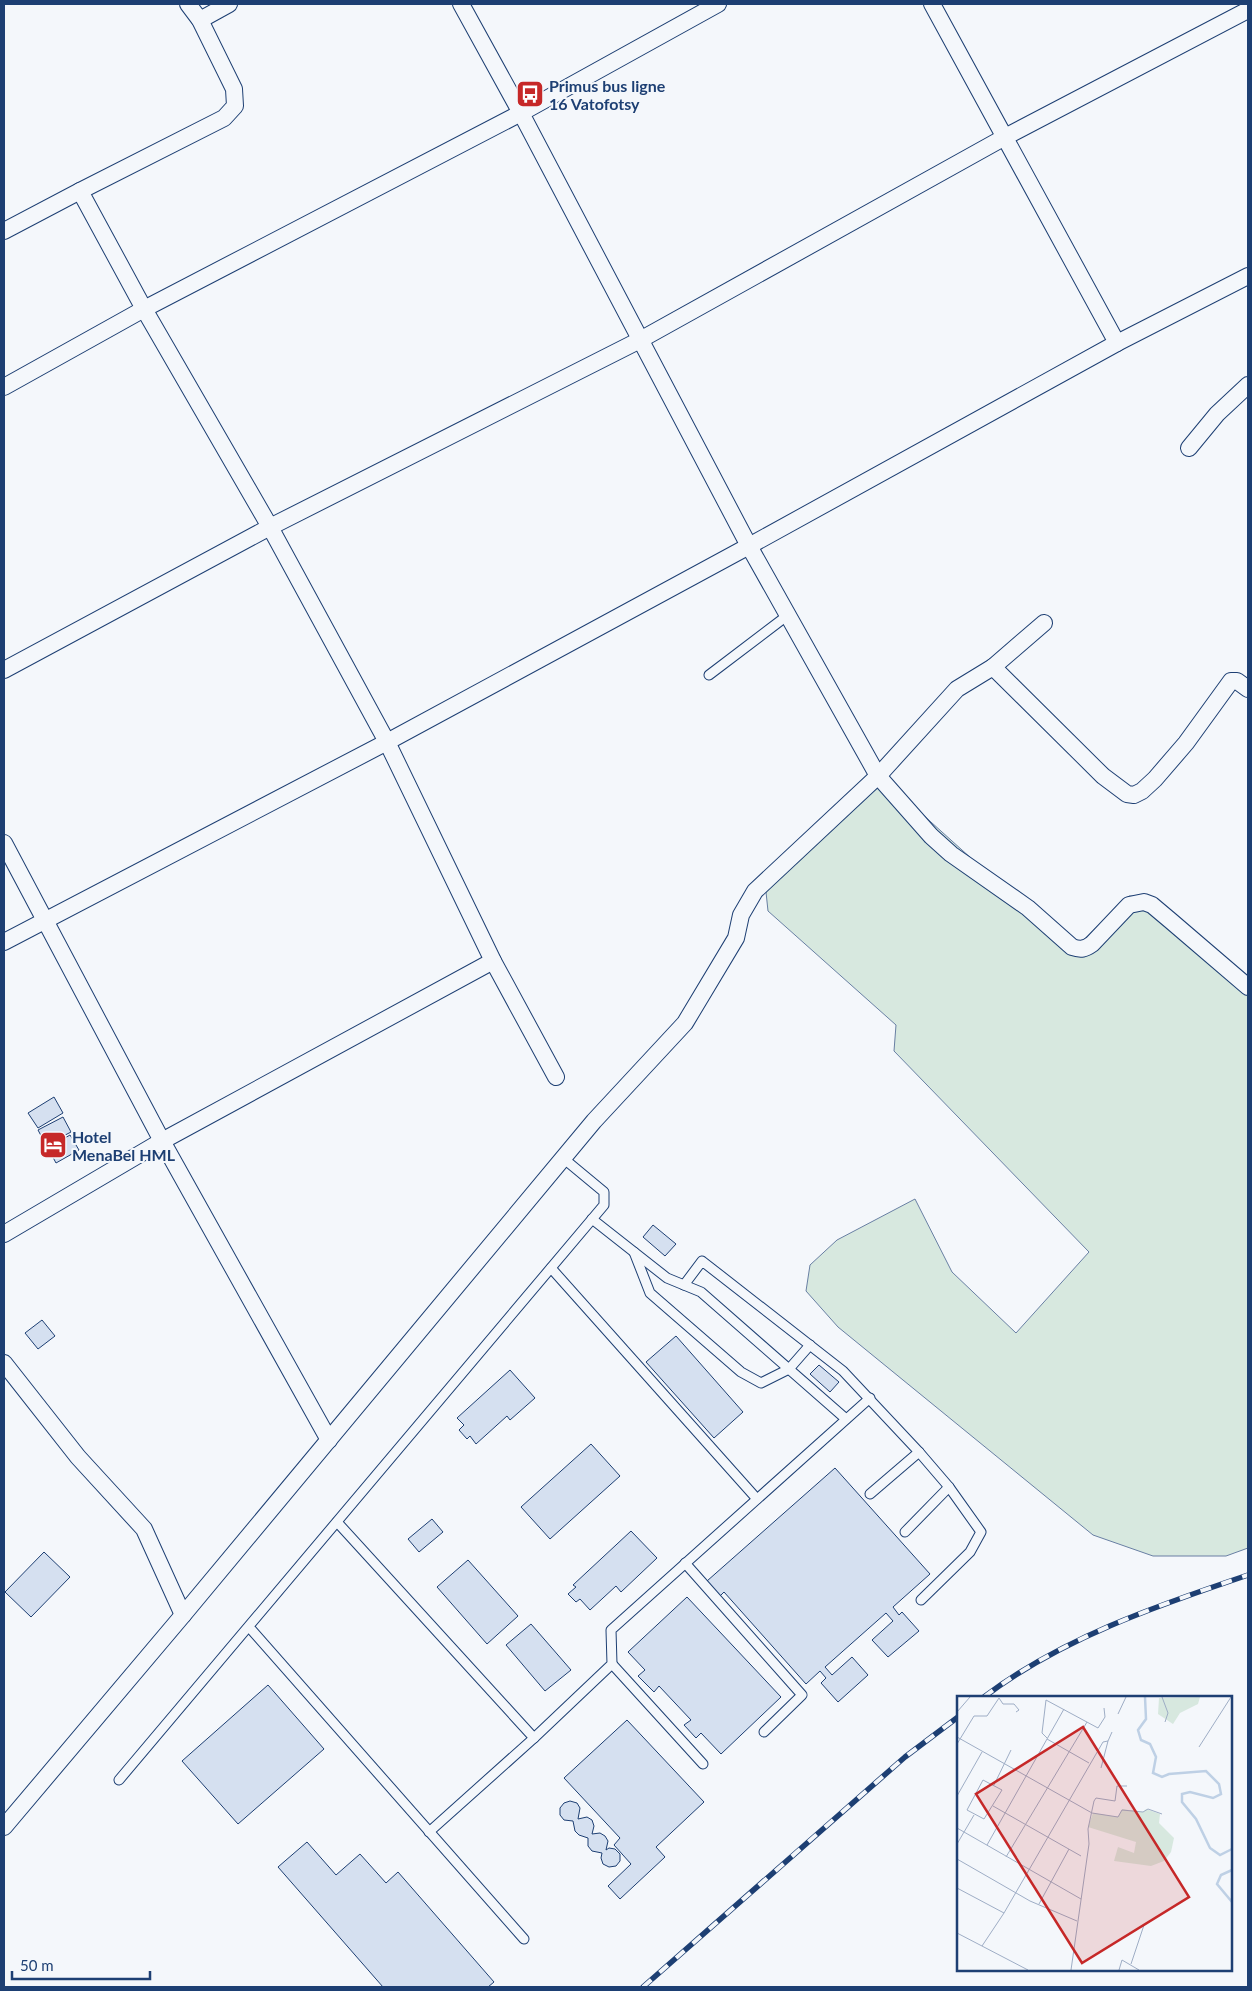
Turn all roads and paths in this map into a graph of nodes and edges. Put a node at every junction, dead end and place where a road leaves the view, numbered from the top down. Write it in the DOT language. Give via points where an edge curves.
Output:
graph roads {
  1 [pos="188,4"];
  2 [pos="229,4"];
  3 [pos="461,4"];
  4 [pos="718,4"];
  5 [pos="932,4"];
  6 [pos="1248,10"];
  7 [pos="200,20"];
  8 [pos="521,112"];
  9 [pos="1005,138"];
  10 [pos="80,191"];
  11 [pos="4,232"];
  12 [pos="1248,276"];
  13 [pos="144,309"];
  14 [pos="640,340"];
  15 [pos="1117,343"];
  16 [pos="1248,385"];
  17 [pos="4,387"];
  18 [pos="1189,448"];
  19 [pos="270,526"];
  20 [pos="749,546"];
  21 [pos="788,615"];
  22 [pos="1044,623"];
  23 [pos="993,667"];
  24 [pos="4,670"];
  25 [pos="709,675"];
  26 [pos="1248,689"];
  27 [pos="387,742"];
  28 [pos="878,776"];
  29 [pos="4,843"];
  30 [pos="46,920"];
  31 [pos="4,942"];
  32 [pos="493,961"];
  33 [pos="1248,987"];
  34 [pos="556,1077"];
  35 [pos="162,1141"];
  36 [pos="563,1158"];
  37 [pos="592,1219"];
  38 [pos="4,1234"];
  39 [pos="634,1252"];
  40 [pos="551,1268"];
  41 [pos="684,1285"];
  42 [pos="810,1345"];
  43 [pos="4,1363"];
  44 [pos="789,1369"];
  45 [pos="870,1398"];
  46 [pos="846,1419"];
  47 [pos="329,1440"];
  48 [pos="919,1452"];
  49 [pos="949,1487"];
  50 [pos="870,1494"];
  51 [pos="757,1499"];
  52 [pos="337,1522"];
  53 [pos="905,1532"];
  54 [pos="685,1564"];
  55 [pos="921,1600"];
  56 [pos="184,1615"];
  57 [pos="249,1627"];
  58 [pos="612,1664"];
  59 [pos="764,1732"];
  60 [pos="534,1738"];
  61 [pos="703,1764"];
  62 [pos="119,1780"];
  63 [pos="4,1827"];
  64 [pos="429,1832"];
  65 [pos="524,1939"];
  1 -- 7 [label="street"];
  2 -- 7 [label="street"];
  3 -- 8 [label="street"];
  4 -- 8 [label="street"];
  5 -- 9 [label="street"];
  6 -- 9 [label="street"];
  7 -- 10 [label="street" via="234,89 235,106 224,118"];
  8 -- 13 [label="street"];
  8 -- 14 [label="street"];
  9 -- 14 [label="street"];
  9 -- 15 [label="street"];
  10 -- 11 [label="street"];
  10 -- 13 [label="street"];
  12 -- 15 [label="street"];
  13 -- 17 [label="street"];
  13 -- 19 [label="street"];
  14 -- 19 [label="street"];
  14 -- 20 [label="street"];
  15 -- 20 [label="street"];
  16 -- 18 [label="street" via="1217,414"];
  19 -- 24 [label="street"];
  19 -- 27 [label="street"];
  20 -- 21 [label="street"];
  20 -- 27 [label="street"];
  21 -- 25 [label="lane"];
  21 -- 28 [label="street"];
  22 -- 23 [label="street"];
  23 -- 26 [label="street" via="1103,776 1127,794 1142,791 1155,779 1231,681 1237,680"];
  23 -- 28 [label="street" via="957,689"];
  27 -- 30 [label="street"];
  27 -- 32 [label="street"];
  28 -- 33 [label="street" via="951,854 1028,908 1072,947 1085,949 1129,905 1144,902 1171,920"];
  28 -- 36 [label="street" via="755,891 742,915 736,938 685,1023"];
  29 -- 30 [label="street"];
  30 -- 31 [label="street"];
  30 -- 35 [label="street"];
  32 -- 34 [label="street"];
  32 -- 35 [label="street"];
  35 -- 38 [label="street"];
  35 -- 47 [label="street"];
  36 -- 37 [label="lane" via="604,1192 604,1205"];
  36 -- 47 [label="street"];
  37 -- 39 [label="lane"];
  37 -- 40 [label="lane"];
  39 -- 41 [label="lane" via="667,1278"];
  39 -- 44 [label="lane" via="650,1293 741,1372 762,1383"];
  40 -- 51 [label="lane"];
  40 -- 52 [label="lane"];
  41 -- 42 [label="lane" via="702,1261"];
  41 -- 44 [label="lane" via="701,1292"];
  42 -- 44 [label="lane"];
  42 -- 45 [label="lane"];
  43 -- 56 [label="street" via="78,1457 144,1529"];
  44 -- 46 [label="lane"];
  45 -- 46 [label="lane"];
  45 -- 48 [label="lane"];
  46 -- 51 [label="lane"];
  47 -- 56 [label="street"];
  48 -- 49 [label="lane"];
  48 -- 50 [label="lane"];
  49 -- 53 [label="lane"];
  49 -- 55 [label="lane" via="981,1532 970,1552"];
  51 -- 54 [label="lane"];
  52 -- 57 [label="lane"];
  52 -- 60 [label="lane"];
  54 -- 58 [label="lane" via="611,1630"];
  54 -- 59 [label="lane" via="802,1695"];
  56 -- 63 [label="street"];
  57 -- 62 [label="lane"];
  57 -- 64 [label="lane"];
  58 -- 60 [label="lane"];
  58 -- 61 [label="lane"];
  60 -- 64 [label="lane"];
  64 -- 65 [label="lane"];
}
